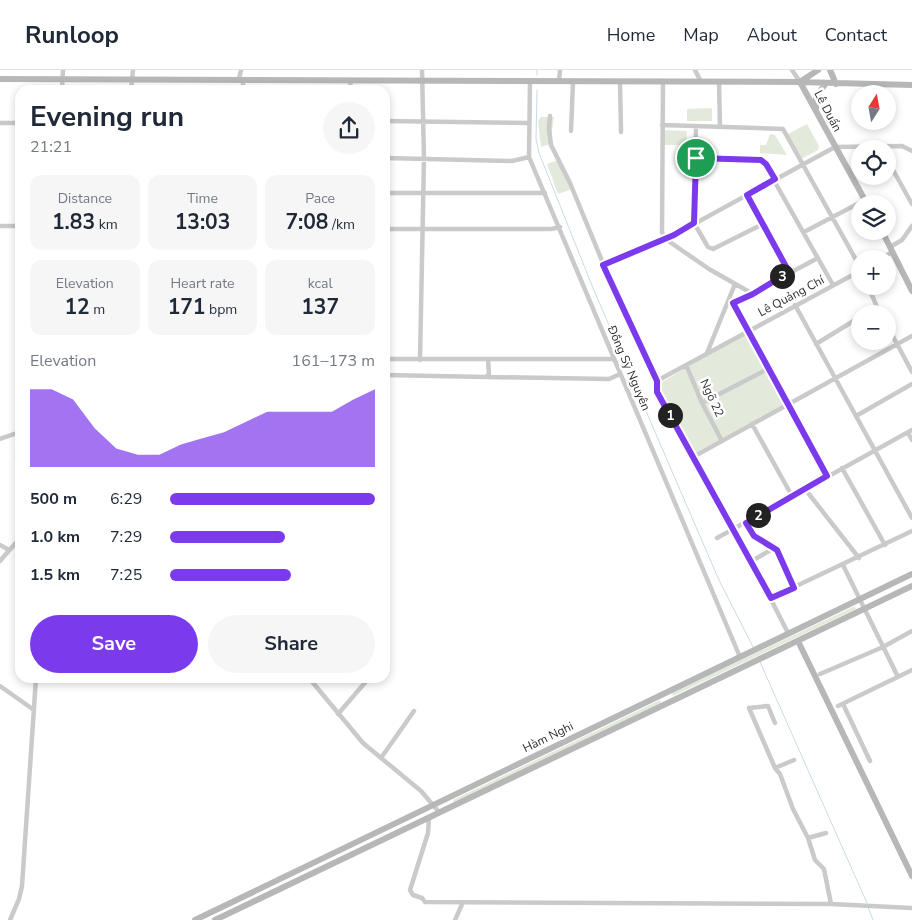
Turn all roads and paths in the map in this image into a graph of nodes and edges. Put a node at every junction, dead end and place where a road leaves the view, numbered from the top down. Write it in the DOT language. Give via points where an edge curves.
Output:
graph roads {
  1 [pos="63,70"];
  2 [pos="133,70"];
  3 [pos="240,70"];
  4 [pos="422,70"];
  5 [pos="560,70"];
  6 [pos="696,70"];
  7 [pos="792,70"];
  8 [pos="818,70"];
  9 [pos="830,70"];
  10 [pos="0,79"];
  11 [pos="63,80"];
  12 [pos="132,80"];
  13 [pos="241,80"];
  14 [pos="350,81"];
  15 [pos="422,81"];
  16 [pos="530,81"];
  17 [pos="560,82"];
  18 [pos="573,82"];
  19 [pos="620,82"];
  20 [pos="663,82"];
  21 [pos="701,82"];
  22 [pos="719,82"];
  23 [pos="800,82"];
  24 [pos="826,84"];
  25 [pos="836,84"];
  26 [pos="62,85"];
  27 [pos="132,85"];
  28 [pos="242,85"];
  29 [pos="350,85"];
  30 [pos="912,85"];
  31 [pos="817,115"];
  32 [pos="550,116"];
  33 [pos="390,121"];
  34 [pos="424,121"];
  35 [pos="0,123"];
  36 [pos="15,123"];
  37 [pos="529,123"];
  38 [pos="662,126"];
  39 [pos="696,126"];
  40 [pos="720,127"];
  41 [pos="571,131"];
  42 [pos="621,132"];
  43 [pos="835,147"];
  44 [pos="851,147"];
  45 [pos="896,147"];
  46 [pos="912,151"];
  47 [pos="529,157"];
  48 [pos="390,158"];
  49 [pos="424,158"];
  50 [pos="696,158"];
  51 [pos="804,163"];
  52 [pos="896,176"];
  53 [pos="775,179"];
  54 [pos="423,192"];
  55 [pos="390,193"];
  56 [pos="545,193"];
  57 [pos="747,195"];
  58 [pos="862,195"];
  59 [pos="912,204"];
  60 [pos="851,209"];
  61 [pos="833,217"];
  62 [pos="694,223"];
  63 [pos="763,224"];
  64 [pos="0,226"];
  65 [pos="15,226"];
  66 [pos="912,226"];
  67 [pos="560,227"];
  68 [pos="390,229"];
  69 [pos="422,229"];
  70 [pos="804,232"];
  71 [pos="664,238"];
  72 [pos="886,240"];
  73 [pos="851,250"];
  74 [pos="891,250"];
  75 [pos="818,258"];
  76 [pos="896,260"];
  77 [pos="603,265"];
  78 [pos="789,272"];
  79 [pos="851,276"];
  80 [pos="735,284"];
  81 [pos="833,285"];
  82 [pos="912,291"];
  83 [pos="753,294"];
  84 [pos="795,306"];
  85 [pos="851,323"];
  86 [pos="748,331"];
  87 [pos="912,336"];
  88 [pos="816,344"];
  89 [pos="897,344"];
  90 [pos="708,353"];
  91 [pos="390,359"];
  92 [pos="614,359"];
  93 [pos="420,360"];
  94 [pos="488,360"];
  95 [pos="682,367"];
  96 [pos="768,369"];
  97 [pos="912,372"];
  98 [pos="487,374"];
  99 [pos="620,374"];
  100 [pos="390,375"];
  101 [pos="836,379"];
  102 [pos="657,383"];
  103 [pos="912,384"];
  104 [pos="702,403"];
  105 [pos="788,405"];
  106 [pos="856,416"];
  107 [pos="752,424"];
  108 [pos="910,432"];
  109 [pos="15,434"];
  110 [pos="0,439"];
  111 [pos="912,440"];
  112 [pos="722,441"];
  113 [pos="874,450"];
  114 [pos="693,457"];
  115 [pos="842,468"];
  116 [pos="827,476"];
  117 [pos="805,489"];
  118 [pos="792,496"];
  119 [pos="912,518"];
  120 [pos="746,523"];
  121 [pos="734,530"];
  122 [pos="912,531"];
  123 [pos="717,538"];
  124 [pos="15,543"];
  125 [pos="0,544"];
  126 [pos="885,544"];
  127 [pos="774,548"];
  128 [pos="9,550"];
  129 [pos="859,558"];
  130 [pos="0,561"];
  131 [pos="752,561"];
  132 [pos="843,565"];
  133 [pos="912,574"];
  134 [pos="912,586"];
  135 [pos="794,588"];
  136 [pos="771,598"];
  137 [pos="860,599"];
  138 [pos="865,609"];
  139 [pos="912,631"];
  140 [pos="788,633"];
  141 [pos="798,641"];
  142 [pos="883,647"];
  143 [pos="740,657"];
  144 [pos="912,670"];
  145 [pos="820,674"];
  146 [pos="898,677"];
  147 [pos="36,683"];
  148 [pos="313,683"];
  149 [pos="365,683"];
  150 [pos="0,686"];
  151 [pos="34,710"];
  152 [pos="414,711"];
  153 [pos="338,714"];
  154 [pos="775,723"];
  155 [pos="382,758"];
  156 [pos="794,760"];
  157 [pos="870,761"];
  158 [pos="775,768"];
  159 [pos="434,805"];
  160 [pos="439,812"];
  161 [pos="429,817"];
  162 [pos="826,833"];
  163 [pos="808,838"];
  164 [pos="912,876"];
  165 [pos="463,902"];
  166 [pos="831,904"];
  167 [pos="912,908"];
  168 [pos="10,920"];
  169 [pos="195,920"];
  170 [pos="215,920"];
  171 [pos="456,920"];
  1 -- 11 [label="street"];
  2 -- 12 [label="street"];
  3 -- 13 [label="street"];
  4 -- 15 [label="street"];
  5 -- 17 [label="street"];
  6 -- 21 [label="street"];
  7 -- 23 [label="street"];
  8 -- 23 [label="main road"];
  9 -- 25 [label="main road"];
  10 -- 11 [label="main road"];
  11 -- 12 [label="main road"];
  11 -- 26 [label="street"];
  12 -- 13 [label="main road"];
  12 -- 27 [label="street"];
  13 -- 14 [label="main road"];
  13 -- 28 [label="street"];
  14 -- 15 [label="main road"];
  14 -- 29 [label="street"];
  15 -- 16 [label="main road"];
  15 -- 34 [label="street"];
  16 -- 17 [label="main road"];
  16 -- 37 [label="street, Đồng Sỹ Nguyên"];
  17 -- 18 [label="main road"];
  18 -- 19 [label="main road"];
  18 -- 41 [label="street"];
  19 -- 20 [label="main road"];
  19 -- 42 [label="street"];
  20 -- 21 [label="main road"];
  20 -- 38 [label="street"];
  21 -- 22 [label="main road"];
  22 -- 23 [label="main road"];
  22 -- 40 [label="street"];
  23 -- 24 [label="main road"];
  23 -- 31 [label="main road, Lê Duẩn"];
  24 -- 25 [label="main road"];
  24 -- 31 [label="main road" via="816,97"];
  25 -- 30 [label="main road"];
  31 -- 43 [label="main road, Lê Duẩn"];
  32 -- 77 [label="street" via="551,145"];
  33 -- 34 [label="street"];
  34 -- 37 [label="street"];
  34 -- 49 [label="street"];
  35 -- 36 [label="street"];
  37 -- 47 [label="street, Đồng Sỹ Nguyên"];
  38 -- 39 [label="street"];
  38 -- 71 [label="street"];
  39 -- 40 [label="street"];
  39 -- 50 [label="street"];
  40 -- 51 [label="street" via="781,128"];
  43 -- 44 [label="street"];
  43 -- 51 [label="street"];
  43 -- 58 [label="main road, Lê Duẩn"];
  45 -- 46 [label="street"];
  47 -- 49 [label="street" via="512,161"];
  47 -- 56 [label="street, Đồng Sỹ Nguyên"];
  48 -- 49 [label="street"];
  49 -- 54 [label="street"];
  50 -- 53 [label="street" via="761,160"];
  50 -- 62 [label="street"];
  51 -- 53 [label="street"];
  51 -- 61 [label="street"];
  52 -- 59 [label="street"];
  53 -- 57 [label="street"];
  53 -- 70 [label="street"];
  54 -- 55 [label="street"];
  54 -- 56 [label="street"];
  54 -- 69 [label="street"];
  56 -- 67 [label="street, Đồng Sỹ Nguyên"];
  57 -- 62 [label="street"];
  57 -- 63 [label="street"];
  60 -- 61 [label="street"];
  61 -- 70 [label="street"];
  61 -- 73 [label="street"];
  62 -- 63 [label="street" via="708,247 713,249"];
  62 -- 71 [label="street"];
  63 -- 78 [label="street"];
  64 -- 65 [label="street"];
  66 -- 74 [label="street"];
  67 -- 69 [label="street"];
  67 -- 92 [label="street, Đồng Sỹ Nguyên"];
  68 -- 69 [label="street"];
  69 -- 93 [label="street"];
  70 -- 75 [label="street"];
  71 -- 77 [label="street"];
  71 -- 80 [label="street"];
  72 -- 74 [label="main road"];
  75 -- 78 [label="street"];
  75 -- 81 [label="street"];
  76 -- 82 [label="main road"];
  77 -- 102 [label="street"];
  78 -- 83 [label="street"];
  79 -- 81 [label="street, Lê Quảng Chí"];
  80 -- 83 [label="street"];
  80 -- 90 [label="street"];
  81 -- 84 [label="street, Lê Quảng Chí"];
  83 -- 86 [label="street" via="733,303"];
  84 -- 86 [label="street, Lê Quảng Chí"];
  84 -- 88 [label="street"];
  85 -- 88 [label="street"];
  86 -- 90 [label="street, Lê Quảng Chí"];
  86 -- 96 [label="street"];
  87 -- 89 [label="street"];
  88 -- 101 [label="street"];
  89 -- 97 [label="street"];
  89 -- 101 [label="street"];
  90 -- 95 [label="street, Lê Quảng Chí"];
  91 -- 93 [label="street"];
  92 -- 94 [label="street"];
  92 -- 99 [label="street, Đồng Sỹ Nguyên"];
  93 -- 94 [label="street"];
  94 -- 98 [label="street"];
  95 -- 102 [label="street, Lê Quảng Chí"];
  95 -- 104 [label="street, Ngõ 22" via="687,367"];
  96 -- 104 [label="street"];
  96 -- 105 [label="street"];
  98 -- 99 [label="street" via="609,378"];
  98 -- 100 [label="street"];
  99 -- 143 [label="street, Đồng Sỹ Nguyên"];
  101 -- 105 [label="street"];
  101 -- 106 [label="street"];
  102 -- 114 [label="street" via="657,392"];
  103 -- 106 [label="street"];
  104 -- 112 [label="street, Ngõ 22"];
  105 -- 107 [label="street"];
  105 -- 116 [label="street"];
  106 -- 113 [label="street"];
  107 -- 112 [label="street"];
  107 -- 118 [label="street"];
  108 -- 111 [label="street"];
  108 -- 113 [label="street"];
  109 -- 110 [label="street"];
  112 -- 114 [label="street"];
  113 -- 115 [label="street"];
  113 -- 119 [label="street"];
  114 -- 121 [label="street"];
  115 -- 116 [label="street"];
  115 -- 126 [label="street"];
  116 -- 117 [label="street"];
  117 -- 118 [label="street"];
  117 -- 129 [label="street"];
  118 -- 120 [label="street"];
  120 -- 121 [label="street"];
  120 -- 127 [label="street" via="754,536"];
  121 -- 123 [label="street"];
  121 -- 131 [label="street"];
  122 -- 126 [label="street"];
  124 -- 128 [label="street"];
  125 -- 128 [label="street"];
  126 -- 129 [label="street"];
  127 -- 131 [label="street"];
  127 -- 135 [label="street"];
  128 -- 130 [label="street"];
  129 -- 132 [label="street"];
  131 -- 136 [label="street"];
  132 -- 135 [label="street"];
  132 -- 137 [label="street"];
  133 -- 137 [label="main road, Hàm Nghi"];
  134 -- 138 [label="main road, Hàm Nghi"];
  135 -- 136 [label="street"];
  136 -- 140 [label="street"];
  137 -- 138 [label="street"];
  137 -- 140 [label="main road, Hàm Nghi"];
  138 -- 141 [label="main road, Hàm Nghi"];
  138 -- 142 [label="street"];
  139 -- 142 [label="street"];
  140 -- 143 [label="main road, Hàm Nghi"];
  141 -- 160 [label="main road, Hàm Nghi"];
  141 -- 164 [label="main road"];
  142 -- 145 [label="street"];
  142 -- 146 [label="street"];
  143 -- 159 [label="main road, Hàm Nghi"];
  144 -- 146 [label="street"];
  146 -- 157 [label="street" via="840,705"];
  147 -- 151 [label="street"];
  148 -- 153 [label="street"];
  149 -- 153 [label="street"];
  150 -- 151 [label="street"];
  151 -- 168 [label="street" via="22,886"];
  152 -- 155 [label="street"];
  153 -- 155 [label="street" via="363,743"];
  154 -- 158 [label="street" via="768,706 748,708"];
  155 -- 159 [label="street"];
  156 -- 158 [label="street"];
  158 -- 163 [label="street"];
  159 -- 160 [label="street"];
  159 -- 169 [label="main road, Hàm Nghi"];
  160 -- 161 [label="main road, Hàm Nghi"];
  161 -- 165 [label="street" via="428,833 411,893 425,902"];
  161 -- 170 [label="main road, Hàm Nghi"];
  162 -- 163 [label="street"];
  163 -- 166 [label="street" via="815,860 824,868"];
  165 -- 166 [label="street"];
  165 -- 171 [label="street"];
  166 -- 167 [label="street"];
}
